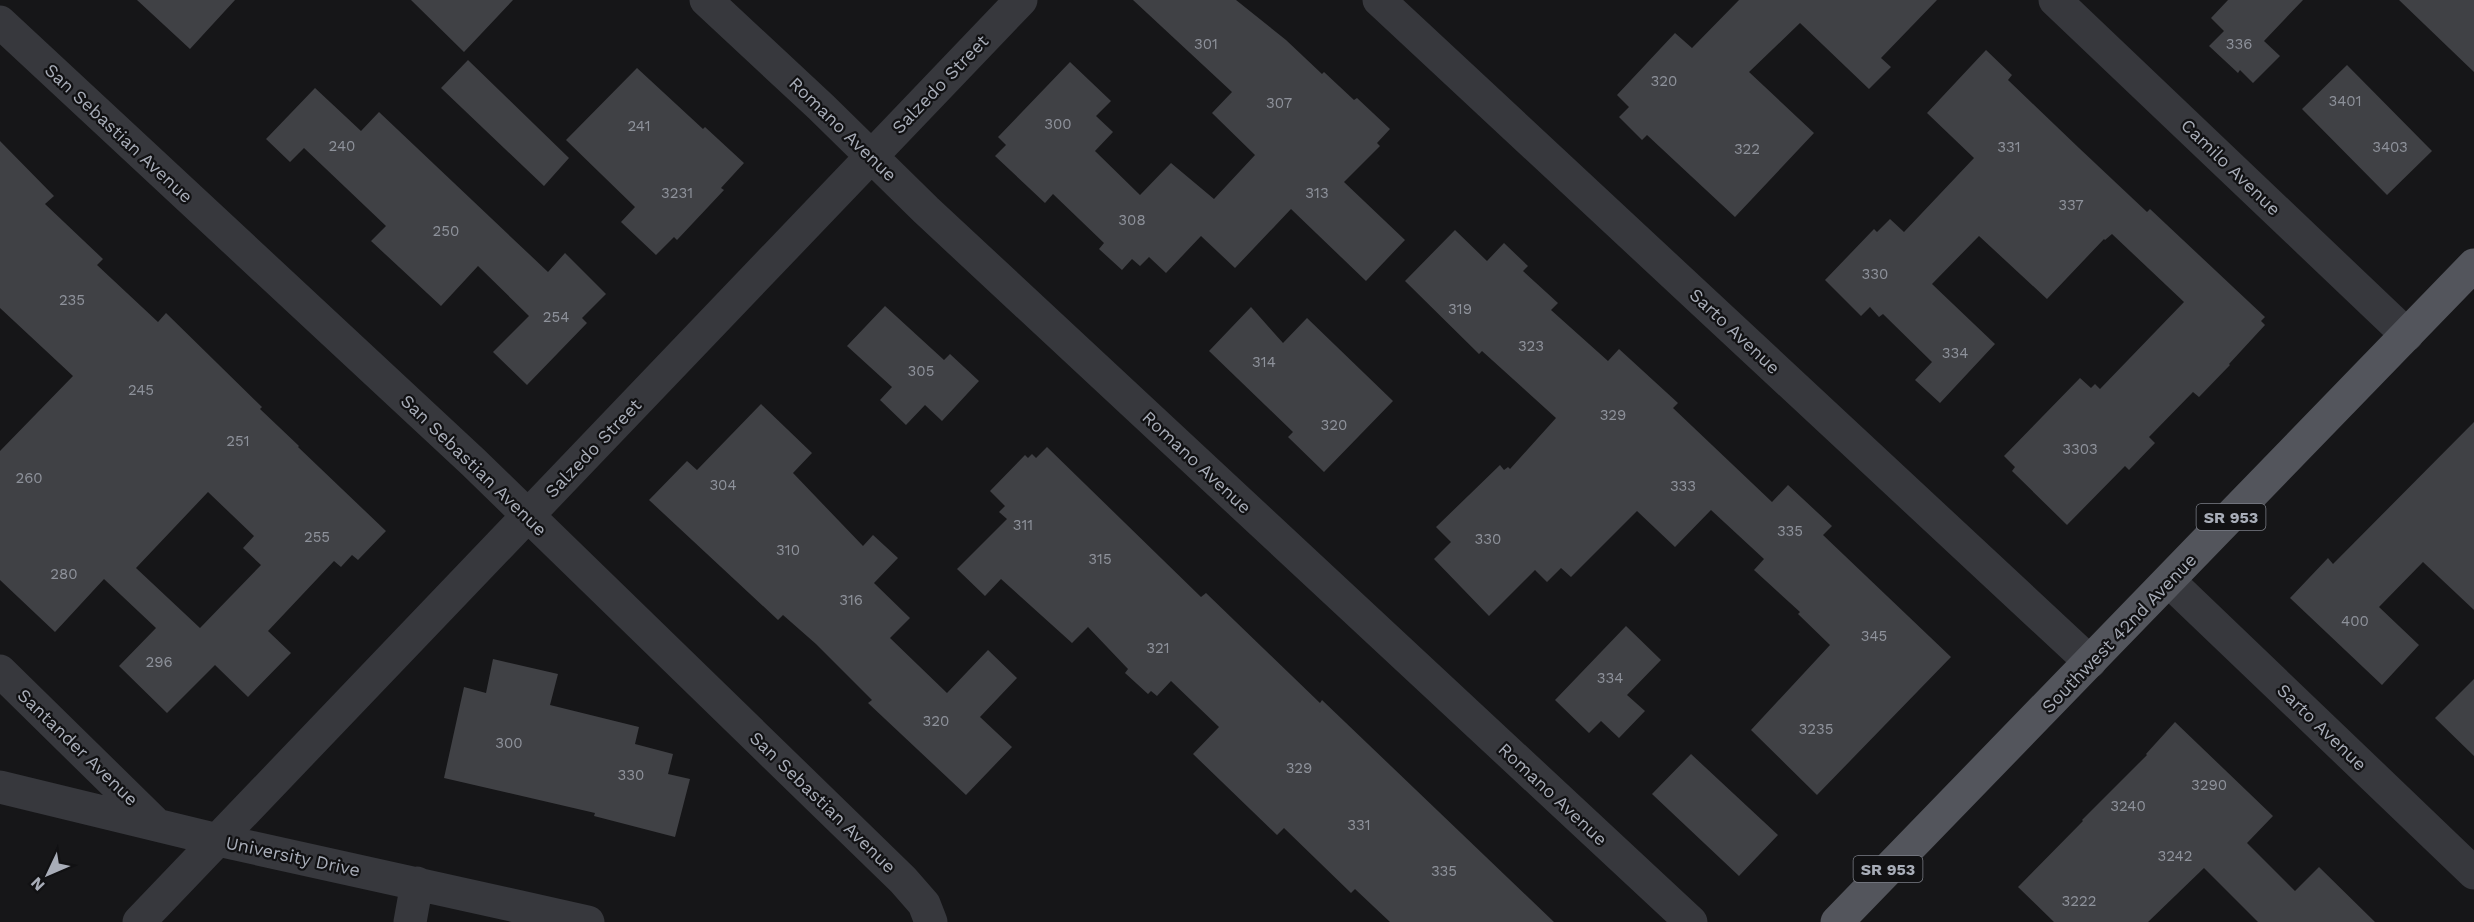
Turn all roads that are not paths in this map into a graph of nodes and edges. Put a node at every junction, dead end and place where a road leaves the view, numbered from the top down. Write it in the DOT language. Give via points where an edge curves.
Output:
graph roads {
  1 [pos="706,0"];
  2 [pos="1021,0"];
  3 [pos="1379,0"];
  4 [pos="2055,0"];
  5 [pos="0,22"];
  6 [pos="871,155"];
  7 [pos="2474,265"];
  8 [pos="2407,335"];
  9 [pos="528,516"];
  10 [pos="2169,581"];
  11 [pos="2090,662"];
  12 [pos="0,671"];
  13 [pos="0,787"];
  14 [pos="156,824"];
  15 [pos="218,840"];
  16 [pos="2474,873"];
  17 [pos="417,883"];
  18 [pos="139,922"];
  19 [pos="410,922"];
  20 [pos="588,922"];
  21 [pos="931,922"];
  22 [pos="1691,922"];
  23 [pos="1837,922"];
  1 -- 6 [label="street, Romano Avenue"];
  2 -- 6 [label="street, Salzedo Street"];
  3 -- 11 [label="street, Sarto Avenue"];
  4 -- 8 [label="street, Camilo Avenue"];
  5 -- 9 [label="street, San Sebastian Avenue"];
  6 -- 9 [label="street, Salzedo Street"];
  6 -- 22 [label="street, Romano Avenue"];
  7 -- 8 [label="main road, Southwest 42nd Avenue / SR 953"];
  8 -- 10 [label="main road, Southwest 42nd Avenue / SR 953"];
  9 -- 15 [label="street, Salzedo Street"];
  9 -- 21 [label="street, San Sebastian Avenue" via="903,880 924,904"];
  10 -- 11 [label="main road, Southwest 42nd Avenue / SR 953"];
  10 -- 16 [label="street, Sarto Avenue"];
  11 -- 23 [label="main road, Southwest 42nd Avenue / SR 953"];
  12 -- 14 [label="street, Santander Avenue"];
  13 -- 14 [label="street, University Drive"];
  14 -- 15 [label="street, University Drive"];
  15 -- 17 [label="street, University Drive"];
  15 -- 18 [label="street, Salzedo Street"];
  17 -- 19 [label="street"];
  17 -- 20 [label="street, University Drive"];
}
